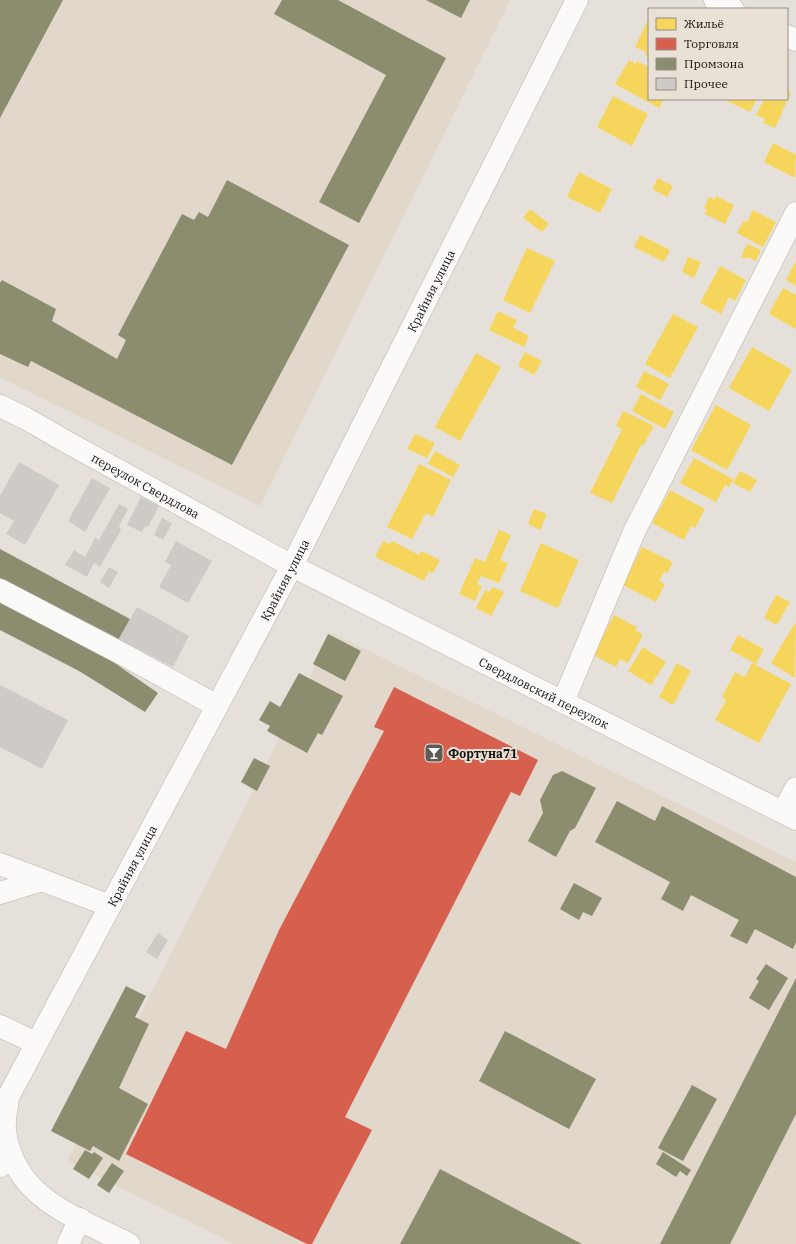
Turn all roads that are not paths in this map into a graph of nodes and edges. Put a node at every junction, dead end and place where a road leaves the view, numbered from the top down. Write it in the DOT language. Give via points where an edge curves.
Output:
graph roads {
  1 [pos="577,0"];
  2 [pos="715,0"];
  3 [pos="731,8"];
  4 [pos="796,213"];
  5 [pos="0,406"];
  6 [pos="292,566"];
  7 [pos="0,590"];
  8 [pos="563,702"];
  9 [pos="217,706"];
  10 [pos="796,788"];
  11 [pos="789,815"];
  12 [pos="0,864"];
  13 [pos="42,880"];
  14 [pos="0,893"];
  15 [pos="110,906"];
  16 [pos="0,1026"];
  17 [pos="36,1044"];
  18 [pos="3,1119"];
  19 [pos="6,1162"];
  20 [pos="80,1220"];
  21 [pos="68,1244"];
  22 [pos="129,1244"];
  1 -- 6 [label="street, Крайняя улица"];
  2 -- 3 [label="street"];
  4 -- 8 [label="street" via="634,532"];
  5 -- 6 [label="street, переулок Свердлова"];
  6 -- 8 [label="street, Свердловский переулок"];
  6 -- 9 [label="street, Крайняя улица"];
  7 -- 9 [label="street"];
  8 -- 11 [label="street, Свердловский переулок"];
  9 -- 15 [label="street, Крайняя улица"];
  10 -- 11 [label="street"];
  12 -- 13 [label="street"];
  13 -- 14 [label="street"];
  13 -- 15 [label="street"];
  15 -- 17 [label="street, Крайняя улица"];
  16 -- 17 [label="street"];
  17 -- 18 [label="street, Крайняя улица" via="8,1097"];
  18 -- 19 [label="street, Крайняя улица"];
  19 -- 20 [label="street, Крайняя улица" via="50,1204"];
  20 -- 21 [label="street"];
  20 -- 22 [label="street, Крайняя улица"];
}
